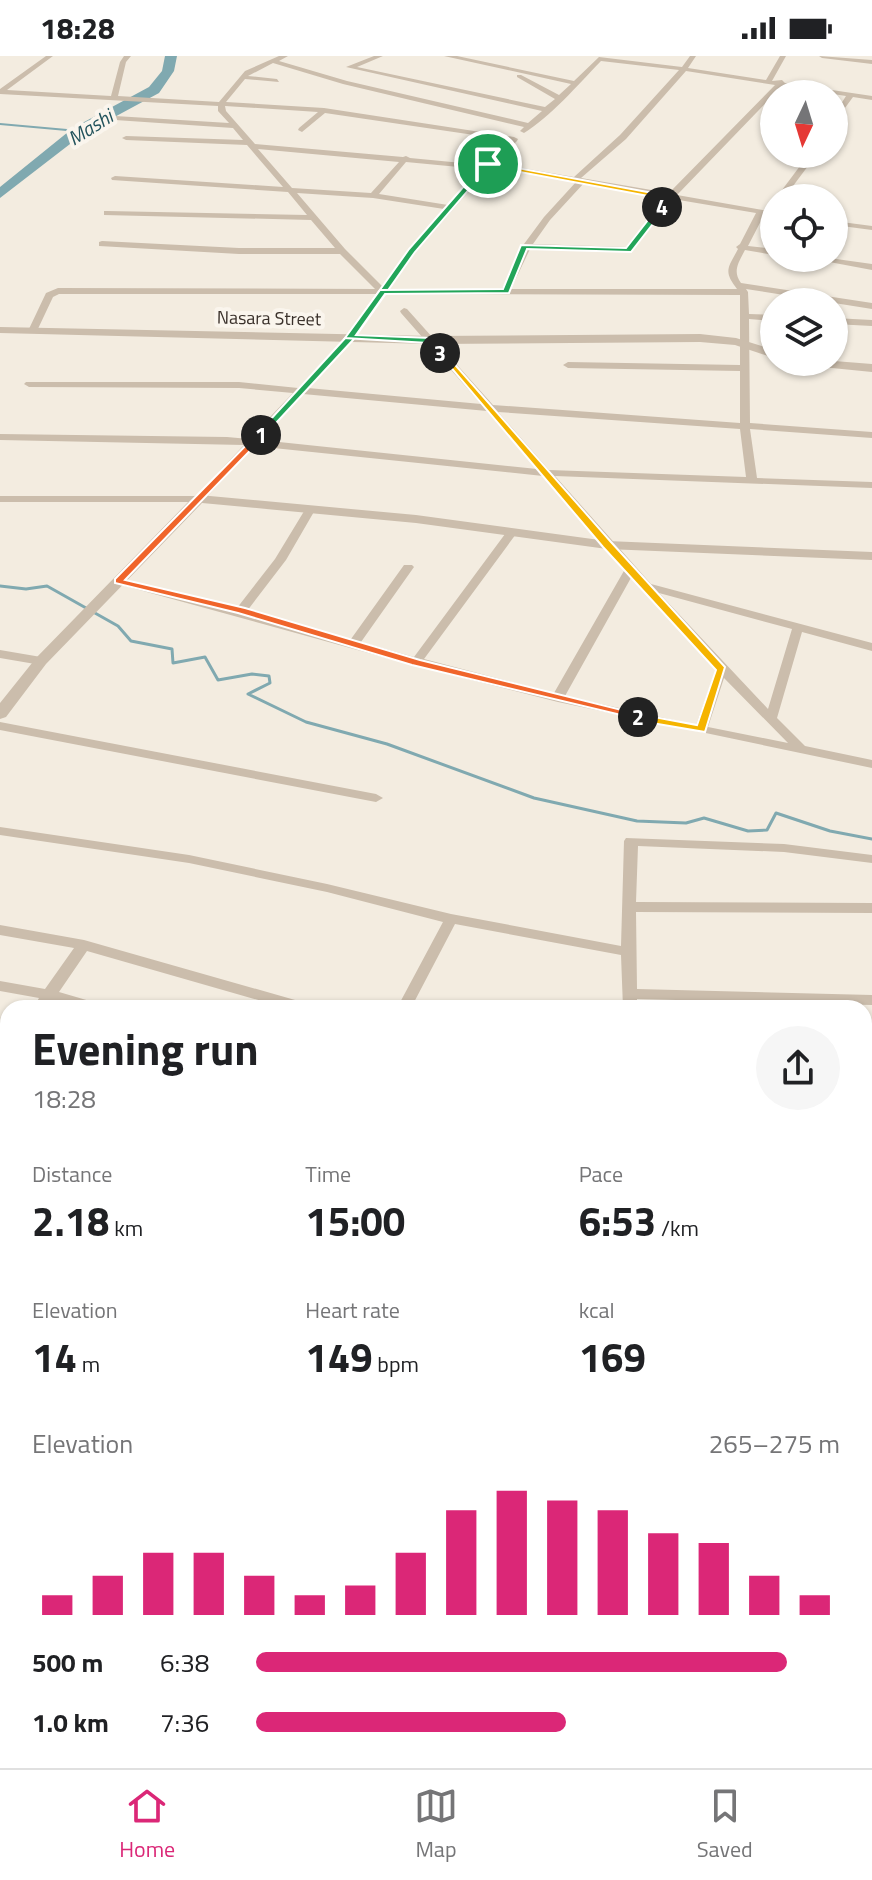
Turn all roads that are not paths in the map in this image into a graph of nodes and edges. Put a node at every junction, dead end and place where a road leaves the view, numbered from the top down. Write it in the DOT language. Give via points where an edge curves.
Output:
graph roads {
  1 [pos="50,56"];
  2 [pos="128,56"];
  3 [pos="285,56"];
  4 [pos="380,56"];
  5 [pos="447,56"];
  6 [pos="693,56"];
  7 [pos="783,56"];
  8 [pos="822,56"];
  9 [pos="601,57"];
  10 [pos="272,61"];
  11 [pos="871,62"];
  12 [pos="349,67"];
  13 [pos="684,69"];
  14 [pos="508,70"];
  15 [pos="242,77"];
  16 [pos="325,77"];
  17 [pos="769,80"];
  18 [pos="277,81"];
  19 [pos="576,83"];
  20 [pos="848,93"];
  21 [pos="851,94"];
  22 [pos="114,98"];
  23 [pos="872,98"];
  24 [pos="560,99"];
  25 [pos="848,99"];
  26 [pos="221,104"];
  27 [pos="760,105"];
  28 [pos="324,110"];
  29 [pos="548,110"];
  30 [pos="115,118"];
  31 [pos="235,126"];
  32 [pos="531,126"];
  33 [pos="302,130"];
  34 [pos="126,138"];
  35 [pos="514,139"];
  36 [pos="252,144"];
  37 [pos="406,158"];
  38 [pos="486,165"];
  39 [pos="115,178"];
  40 [pos="579,180"];
  41 [pos="289,190"];
  42 [pos="373,196"];
  43 [pos="669,198"];
  44 [pos="448,207"];
  45 [pos="760,210"];
  46 [pos="107,213"];
  47 [pos="312,218"];
  48 [pos="760,222"];
  49 [pos="848,225"];
  50 [pos="872,228"];
  51 [pos="102,244"];
  52 [pos="524,246"];
  53 [pos="740,247"];
  54 [pos="760,250"];
  55 [pos="342,251"];
  56 [pos="848,263"];
  57 [pos="872,267"];
  58 [pos="741,289"];
  59 [pos="506,291"];
  60 [pos="383,292"];
  61 [pos="872,306"];
  62 [pos="404,311"];
  63 [pos="744,316"];
  64 [pos="760,317"];
  65 [pos="848,322"];
  66 [pos="872,323"];
  67 [pos="0,330"];
  68 [pos="33,331"];
  69 [pos="350,338"];
  70 [pos="431,340"];
  71 [pos="745,344"];
  72 [pos="760,349"];
  73 [pos="568,365"];
  74 [pos="848,366"];
  75 [pos="745,368"];
  76 [pos="872,368"];
  77 [pos="29,384"];
  78 [pos="300,389"];
  79 [pos="488,408"];
  80 [pos="745,426"];
  81 [pos="872,435"];
  82 [pos="0,437"];
  83 [pos="254,442"];
  84 [pos="546,473"];
  85 [pos="752,481"];
  86 [pos="872,485"];
  87 [pos="0,499"];
  88 [pos="199,499"];
  89 [pos="310,510"];
  90 [pos="512,532"];
  91 [pos="607,545"];
  92 [pos="872,556"];
  93 [pos="408,567"];
  94 [pos="630,569"];
  95 [pos="118,581"];
  96 [pos="647,587"];
  97 [pos="241,611"];
  98 [pos="798,627"];
  99 [pos="354,643"];
  100 [pos="872,647"];
  101 [pos="0,654"];
  102 [pos="41,661"];
  103 [pos="416,662"];
  104 [pos="721,670"];
  105 [pos="558,698"];
  106 [pos="0,714"];
  107 [pos="771,719"];
  108 [pos="0,726"];
  109 [pos="701,729"];
  110 [pos="800,748"];
  111 [pos="872,764"];
  112 [pos="376,798"];
  113 [pos="0,831"];
  114 [pos="872,859"];
  115 [pos="629,907"];
  116 [pos="872,908"];
  117 [pos="451,919"];
  118 [pos="0,930"];
  119 [pos="84,945"];
  120 [pos="628,952"];
  121 [pos="0,986"];
  122 [pos="42,1000"];
  123 [pos="46,1000"];
  124 [pos="276,1000"];
  125 [pos="408,1000"];
  126 [pos="629,1000"];
  1 -- 22 [label="street" via="0,92"];
  2 -- 22 [label="street"];
  3 -- 10 [label="street"];
  4 -- 12 [label="street"];
  5 -- 14 [label="street"];
  6 -- 13 [label="street"];
  7 -- 17 [label="street"];
  8 -- 11 [label="street"];
  9 -- 13 [label="street"];
  9 -- 19 [label="street"];
  10 -- 15 [label="street"];
  10 -- 16 [label="street"];
  12 -- 16 [label="street"];
  12 -- 29 [label="street"];
  13 -- 17 [label="street"];
  13 -- 40 [label="street"];
  14 -- 19 [label="street"];
  14 -- 24 [label="street"];
  15 -- 18 [label="street"];
  15 -- 26 [label="street"];
  16 -- 32 [label="street"];
  19 -- 24 [label="street"];
  20 -- 21 [label="street"];
  21 -- 23 [label="street"];
  21 -- 25 [label="street"];
  22 -- 26 [label="street"];
  24 -- 29 [label="street"];
  26 -- 28 [label="street"];
  26 -- 31 [label="street"];
  27 -- 43 [label="street"];
  28 -- 33 [label="street"];
  28 -- 35 [label="street"];
  29 -- 32 [label="street"];
  30 -- 31 [label="street"];
  31 -- 36 [label="street"];
  32 -- 35 [label="street"];
  34 -- 36 [label="street"];
  35 -- 38 [label="street"];
  36 -- 37 [label="street"];
  36 -- 41 [label="street"];
  37 -- 38 [label="street"];
  37 -- 42 [label="street"];
  38 -- 40 [label="street"];
  38 -- 44 [label="street"];
  39 -- 41 [label="street"];
  40 -- 43 [label="street"];
  40 -- 52 [label="street"];
  41 -- 42 [label="street"];
  41 -- 47 [label="street"];
  42 -- 44 [label="street"];
  43 -- 45 [label="street"];
  43 -- 52 [label="street" via="628,250"];
  44 -- 60 [label="street"];
  46 -- 47 [label="street"];
  47 -- 55 [label="street"];
  48 -- 53 [label="street"];
  49 -- 50 [label="street"];
  51 -- 55 [label="street"];
  52 -- 59 [label="street"];
  53 -- 54 [label="street"];
  53 -- 58 [label="street" via="732,277"];
  55 -- 60 [label="street"];
  56 -- 57 [label="street"];
  58 -- 59 [label="street"];
  58 -- 61 [label="street"];
  58 -- 63 [label="street"];
  59 -- 60 [label="street"];
  60 -- 68 [label="street" via="58,291 49,295"];
  60 -- 69 [label="street"];
  62 -- 70 [label="street"];
  63 -- 64 [label="street"];
  63 -- 71 [label="street"];
  65 -- 66 [label="street"];
  67 -- 68 [label="street, Nasara Street"];
  68 -- 69 [label="street, Nasara Street"];
  69 -- 70 [label="street, Nasara Street"];
  69 -- 78 [label="street"];
  70 -- 71 [label="street, Nasara Street" via="700,338"];
  70 -- 79 [label="street"];
  71 -- 72 [label="street, Nasara Street"];
  71 -- 75 [label="street"];
  73 -- 75 [label="street"];
  74 -- 76 [label="street"];
  75 -- 80 [label="street"];
  77 -- 78 [label="street"];
  78 -- 79 [label="street"];
  78 -- 83 [label="street"];
  79 -- 80 [label="street"];
  79 -- 84 [label="street"];
  80 -- 81 [label="street"];
  80 -- 85 [label="street"];
  82 -- 83 [label="street"];
  83 -- 84 [label="street"];
  83 -- 88 [label="street"];
  84 -- 85 [label="street"];
  84 -- 91 [label="street"];
  85 -- 86 [label="street"];
  87 -- 88 [label="street"];
  88 -- 89 [label="street"];
  88 -- 95 [label="street"];
  89 -- 90 [label="street"];
  89 -- 97 [label="street"];
  90 -- 91 [label="street"];
  90 -- 103 [label="street"];
  91 -- 92 [label="street"];
  91 -- 94 [label="street"];
  93 -- 99 [label="street"];
  94 -- 96 [label="street"];
  94 -- 105 [label="street"];
  95 -- 97 [label="street"];
  95 -- 102 [label="street"];
  96 -- 98 [label="street"];
  96 -- 104 [label="street"];
  97 -- 99 [label="street"];
  98 -- 100 [label="street"];
  98 -- 107 [label="street"];
  99 -- 103 [label="street"];
  101 -- 102 [label="street"];
  102 -- 106 [label="street"];
  103 -- 105 [label="street"];
  104 -- 107 [label="street"];
  104 -- 109 [label="street"];
  105 -- 109 [label="street"];
  107 -- 110 [label="street"];
  108 -- 112 [label="street"];
  109 -- 110 [label="street"];
  110 -- 111 [label="street"];
  113 -- 117 [label="street" via="189,859"];
  114 -- 115 [label="street" via="634,840"];
  115 -- 116 [label="street"];
  115 -- 120 [label="street"];
  117 -- 120 [label="street"];
  117 -- 125 [label="street"];
  118 -- 119 [label="street"];
  119 -- 123 [label="street"];
  119 -- 124 [label="street"];
  120 -- 126 [label="street"];
  121 -- 122 [label="street"];
}
